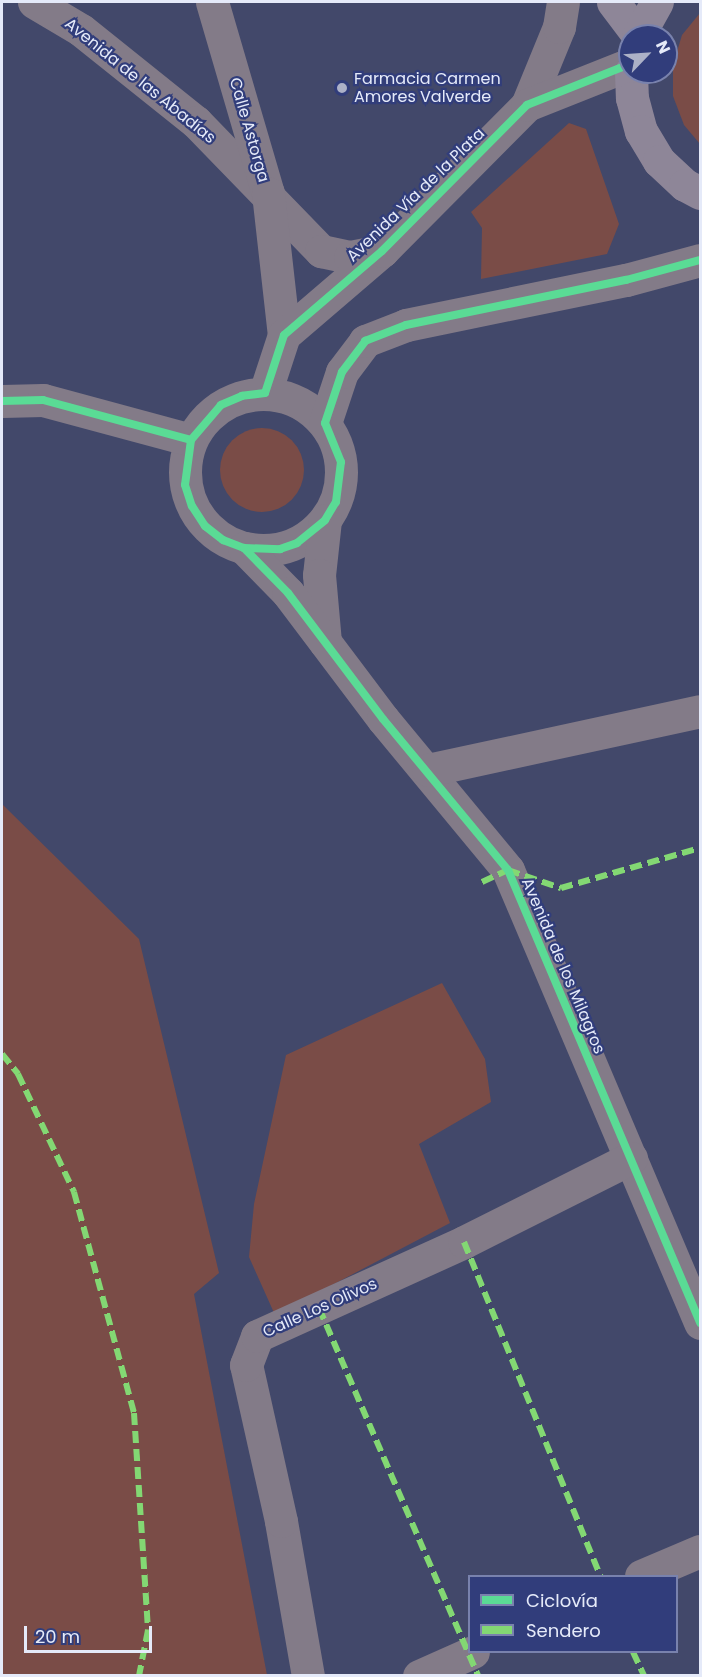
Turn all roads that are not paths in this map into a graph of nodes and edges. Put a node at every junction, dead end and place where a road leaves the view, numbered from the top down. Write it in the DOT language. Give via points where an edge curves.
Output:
graph roads {
  1 [pos="34,2"];
  2 [pos="212,2"];
  3 [pos="563,2"];
  4 [pos="613,2"];
  5 [pos="657,2"];
  6 [pos="629,24"];
  7 [pos="645,24"];
  8 [pos="618,69"];
  9 [pos="631,84"];
  10 [pos="527,105"];
  11 [pos="268,193"];
  12 [pos="700,193"];
  13 [pos="382,251"];
  14 [pos="700,260"];
  15 [pos="626,280"];
  16 [pos="700,282"];
  17 [pos="284,335"];
  18 [pos="265,393"];
  19 [pos="2,401"];
  20 [pos="325,423"];
  21 [pos="190,440"];
  22 [pos="325,520"];
  23 [pos="244,549"];
  24 [pos="325,642"];
  25 [pos="700,711"];
  26 [pos="428,770"];
  27 [pos="631,1158"];
  28 [pos="700,1323"];
  29 [pos="700,1551"];
  30 [pos="643,1575"];
  31 [pos="471,1653"];
  32 [pos="308,1676"];
  33 [pos="419,1676"];
  1 -- 11 [label="street, Avenida de las Abadías" via="81,30 196,122"];
  2 -- 11 [label="street, Calle Astorga"];
  3 -- 10 [label="street" via="559,27"];
  4 -- 6 [label="main road"];
  5 -- 7 [label="main road"];
  8 -- 10 [label="street, Avenida Vía de la Plata"];
  9 -- 12 [label="main road" via="641,131 659,161"];
  10 -- 13 [label="street, Avenida Vía de la Plata"];
  11 -- 13 [label="street, Calle Astorga" via="321,250 350,257"];
  11 -- 17 [label="street"];
  13 -- 17 [label="street, Avenida Vía de la Plata"];
  14 -- 15 [label="street"];
  15 -- 16 [label="street"];
  15 -- 20 [label="street" via="406,325 365,341 342,372"];
  17 -- 18 [label="street"];
  18 -- 20 [label="street" via="288,397"];
  18 -- 21 [label="street" via="242,396 220,405"];
  19 -- 21 [label="street" via="43,400"];
  20 -- 22 [label="street" via="336,442 341,482"];
  21 -- 23 [label="street" via="185,485 192,506 205,526"];
  22 -- 23 [label="street" via="305,538 280,549"];
  22 -- 24 [label="street" via="319,575"];
  23 -- 24 [label="street, Avenida de los Milagros" via="288,593"];
  24 -- 26 [label="street, Avenida de los Milagros" via="383,719"];
  25 -- 26 [label="street"];
  26 -- 27 [label="street, Avenida de los Milagros" via="508,870"];
  27 -- 28 [label="street, Avenida de los Milagros"];
  27 -- 32 [label="street, Calle Los Olivos" via="464,1242 257,1336 246,1365 281,1521"];
  29 -- 30 [label="street"];
  31 -- 33 [label="street"];
}
